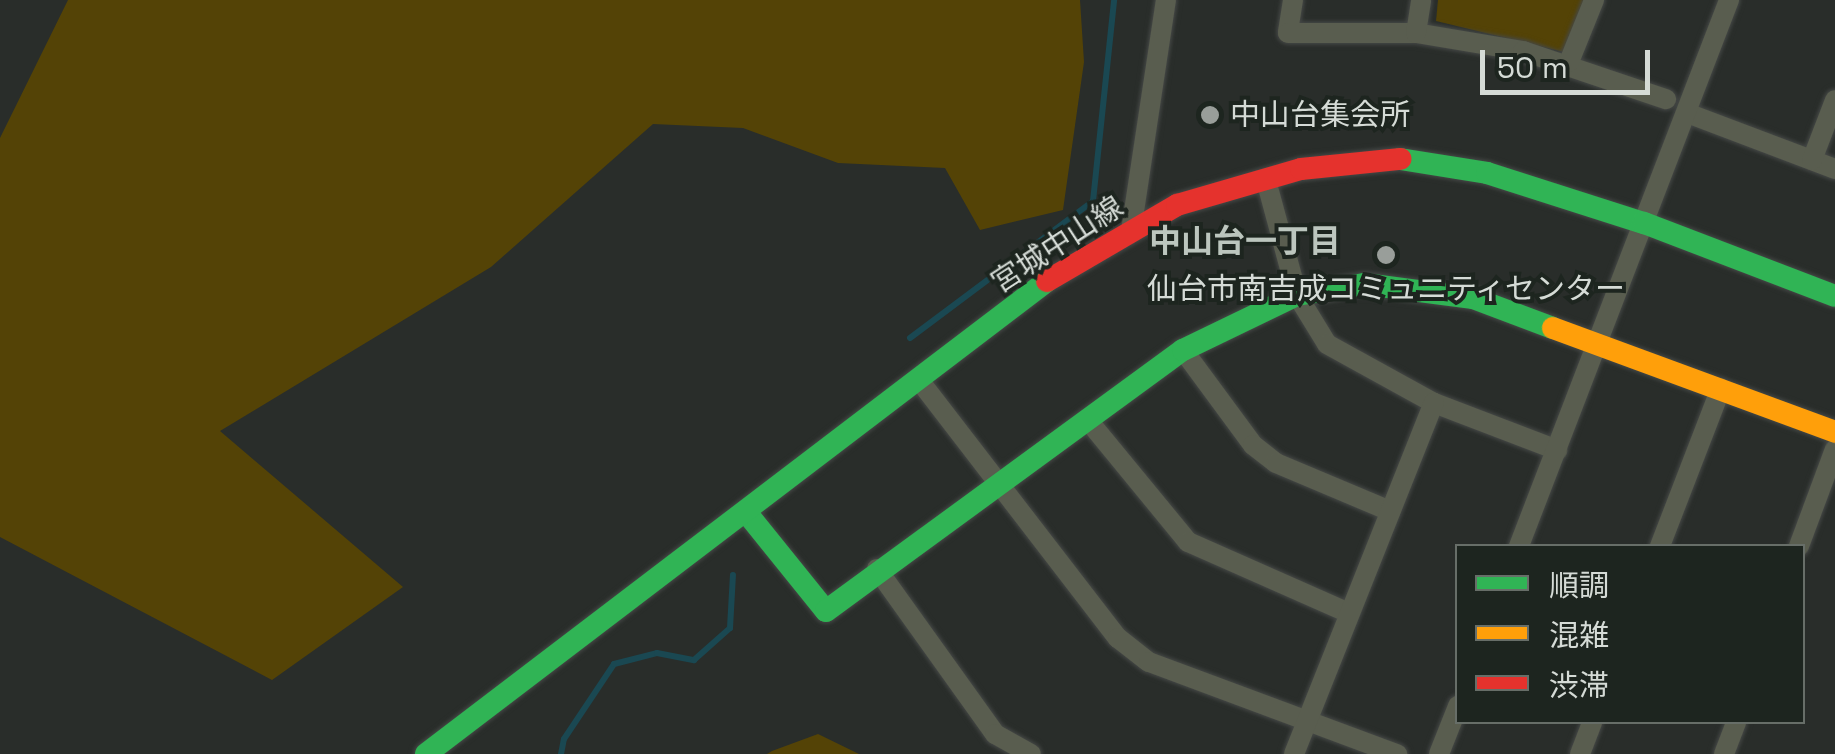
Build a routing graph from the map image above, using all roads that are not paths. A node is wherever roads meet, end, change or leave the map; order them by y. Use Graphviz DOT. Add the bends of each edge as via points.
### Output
graph roads {
  1 [pos="1166,0"];
  2 [pos="1294,0"];
  3 [pos="1421,0"];
  4 [pos="1594,0"];
  5 [pos="1729,0"];
  6 [pos="1416,33"];
  7 [pos="1569,62"];
  8 [pos="1666,99"];
  9 [pos="1835,100"];
  10 [pos="1686,113"];
  11 [pos="1812,160"];
  12 [pos="1835,169"];
  13 [pos="1266,180"];
  14 [pos="1644,223"];
  15 [pos="1131,231"];
  16 [pos="1297,295"];
  17 [pos="1835,296"];
  18 [pos="1599,341"];
  19 [pos="1182,350"];
  20 [pos="919,380"];
  21 [pos="1721,388"];
  22 [pos="1434,403"];
  23 [pos="1087,418"];
  24 [pos="1835,432"];
  25 [pos="1835,449"];
  26 [pos="1557,450"];
  27 [pos="998,483"];
  28 [pos="746,512"];
  29 [pos="1390,512"];
  30 [pos="1520,544"];
  31 [pos="1661,544"];
  32 [pos="1801,544"];
  33 [pos="877,569"];
  34 [pos="1350,613"];
  35 [pos="1455,714"];
  36 [pos="1306,720"];
  37 [pos="1591,724"];
  38 [pos="1735,724"];
  39 [pos="426,754"];
  40 [pos="1031,754"];
  41 [pos="1294,754"];
  42 [pos="1397,754"];
  43 [pos="1439,754"];
  44 [pos="1580,754"];
  45 [pos="1724,754"];
  1 -- 15 [label="street"];
  2 -- 6 [label="street" via="1288,34"];
  3 -- 6 [label="street"];
  4 -- 7 [label="street"];
  5 -- 10 [label="street"];
  6 -- 7 [label="street"];
  7 -- 8 [label="street"];
  9 -- 11 [label="street"];
  10 -- 11 [label="street"];
  10 -- 14 [label="street"];
  11 -- 12 [label="street"];
  13 -- 14 [label="street, 宮城中山線" via="1402,159 1488,173"];
  13 -- 15 [label="street, 宮城中山線" via="1177,205"];
  13 -- 16 [label="street"];
  14 -- 17 [label="street, 宮城中山線"];
  14 -- 18 [label="street"];
  15 -- 20 [label="street, 宮城中山線" via="1058,272"];
  16 -- 18 [label="street" via="1365,284 1415,286 1474,298"];
  16 -- 19 [label="street"];
  16 -- 22 [label="street" via="1327,344"];
  18 -- 21 [label="street"];
  18 -- 26 [label="street"];
  19 -- 23 [label="street"];
  19 -- 29 [label="street" via="1253,445 1276,463"];
  20 -- 27 [label="street"];
  20 -- 28 [label="street, 宮城中山線"];
  21 -- 24 [label="street"];
  21 -- 31 [label="street"];
  22 -- 26 [label="street"];
  22 -- 29 [label="street"];
  23 -- 27 [label="street"];
  23 -- 34 [label="street" via="1188,542"];
  25 -- 32 [label="street"];
  26 -- 30 [label="street"];
  27 -- 33 [label="street"];
  27 -- 36 [label="street" via="1118,638 1149,662"];
  28 -- 33 [label="street" via="826,611"];
  28 -- 39 [label="street, 宮城中山線"];
  29 -- 34 [label="street"];
  33 -- 40 [label="street" via="995,734"];
  34 -- 36 [label="street"];
  35 -- 43 [label="street"];
  36 -- 41 [label="street"];
  36 -- 42 [label="street"];
  37 -- 44 [label="street"];
  38 -- 45 [label="street"];
}
